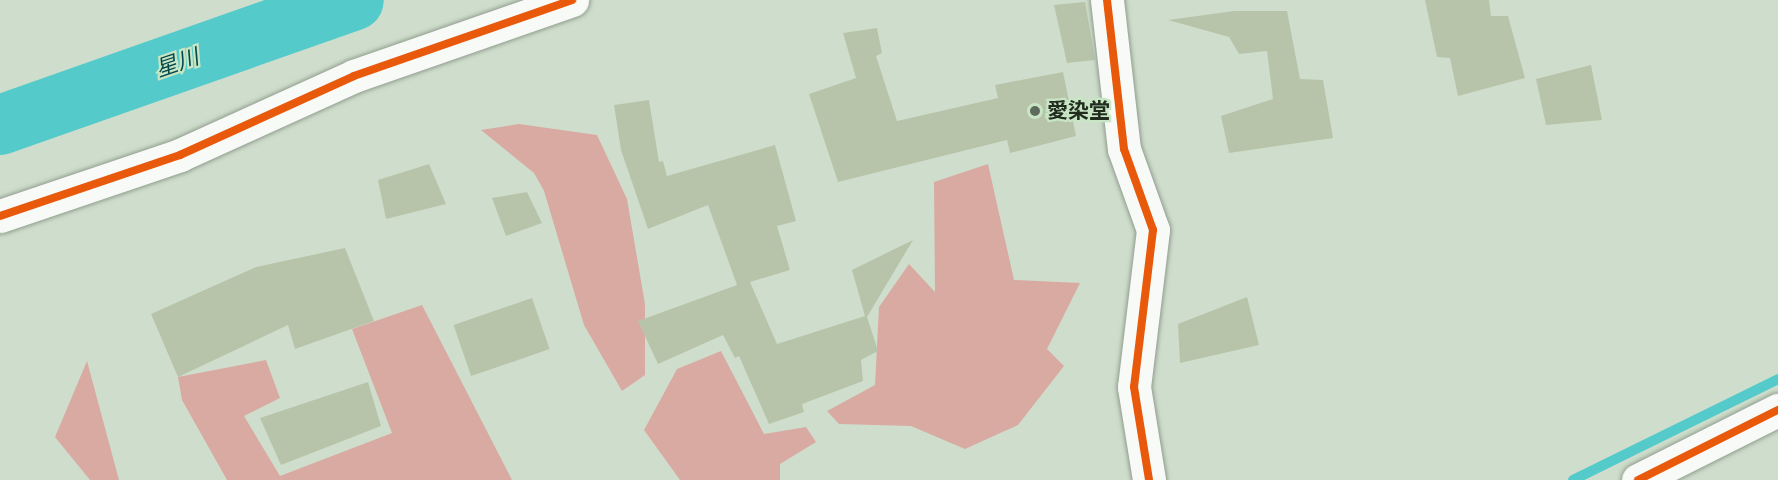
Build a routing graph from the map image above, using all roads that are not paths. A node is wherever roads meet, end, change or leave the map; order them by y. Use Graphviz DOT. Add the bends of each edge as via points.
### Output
graph roads {
  1 [pos="572,0"];
  2 [pos="1107,0"];
  3 [pos="0,216"];
  4 [pos="1778,410"];
  5 [pos="1149,480"];
  6 [pos="1638,480"];
  1 -- 3 [label="street" via="354,76 180,155"];
  2 -- 5 [label="street" via="1124,149 1153,230 1134,387"];
  4 -- 6 [label="street"];
}
